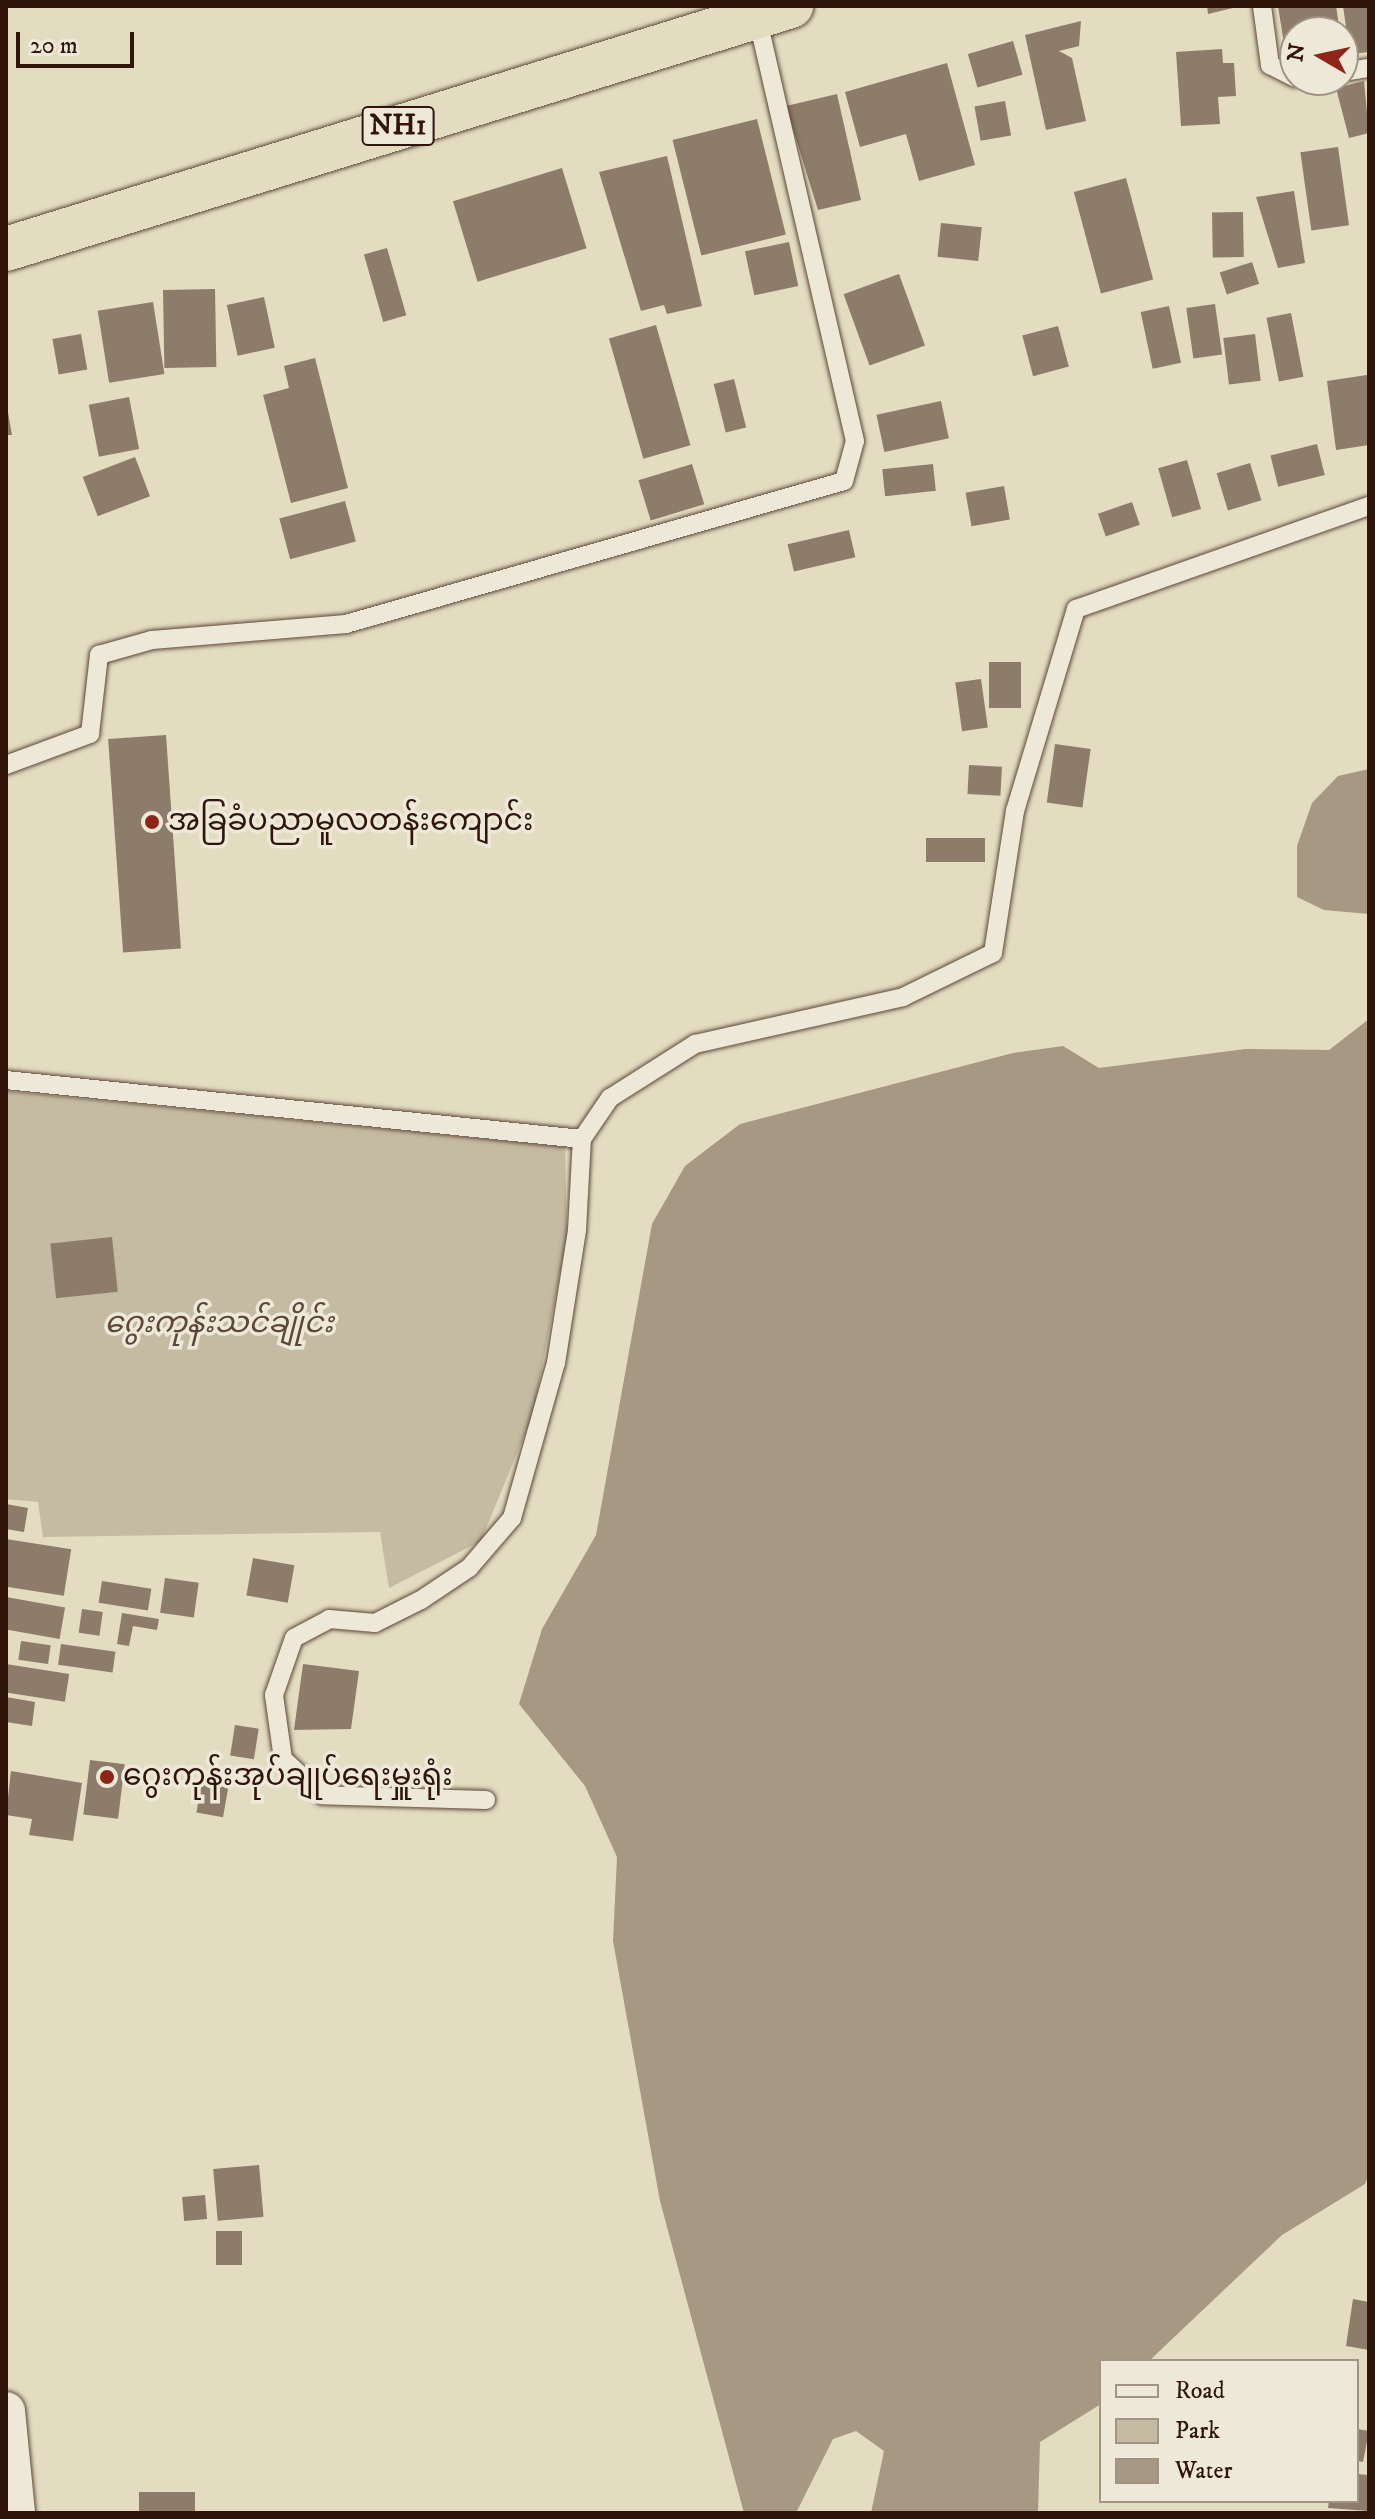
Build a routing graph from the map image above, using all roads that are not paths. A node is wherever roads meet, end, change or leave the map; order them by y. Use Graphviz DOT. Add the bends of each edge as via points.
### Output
graph roads {
  1 [pos="1262,6"];
  2 [pos="774,11"];
  3 [pos="1279,70"];
  4 [pos="6,249"];
  5 [pos="1369,506"];
  6 [pos="6,765"];
  7 [pos="6,1080"];
  8 [pos="582,1139"];
  9 [pos="486,1800"];
  10 [pos="6,2411"];
  11 [pos="16,2513"];
  1 -- 3 [label="lane" via="1270,65"];
  2 -- 4 [label="highway, NH1"];
  2 -- 6 [label="lane" via="855,441 844,481 346,624 152,640 99,655 90,734"];
  5 -- 8 [label="lane" via="1076,609 1015,811 993,953 903,997 695,1044 610,1098"];
  7 -- 8 [label="lane"];
  8 -- 9 [label="lane" via="577,1230 556,1363 512,1518 469,1568 421,1600 375,1623 329,1619 294,1638 274,1695 283,1759 322,1795"];
  10 -- 11 [label="street"];
}
